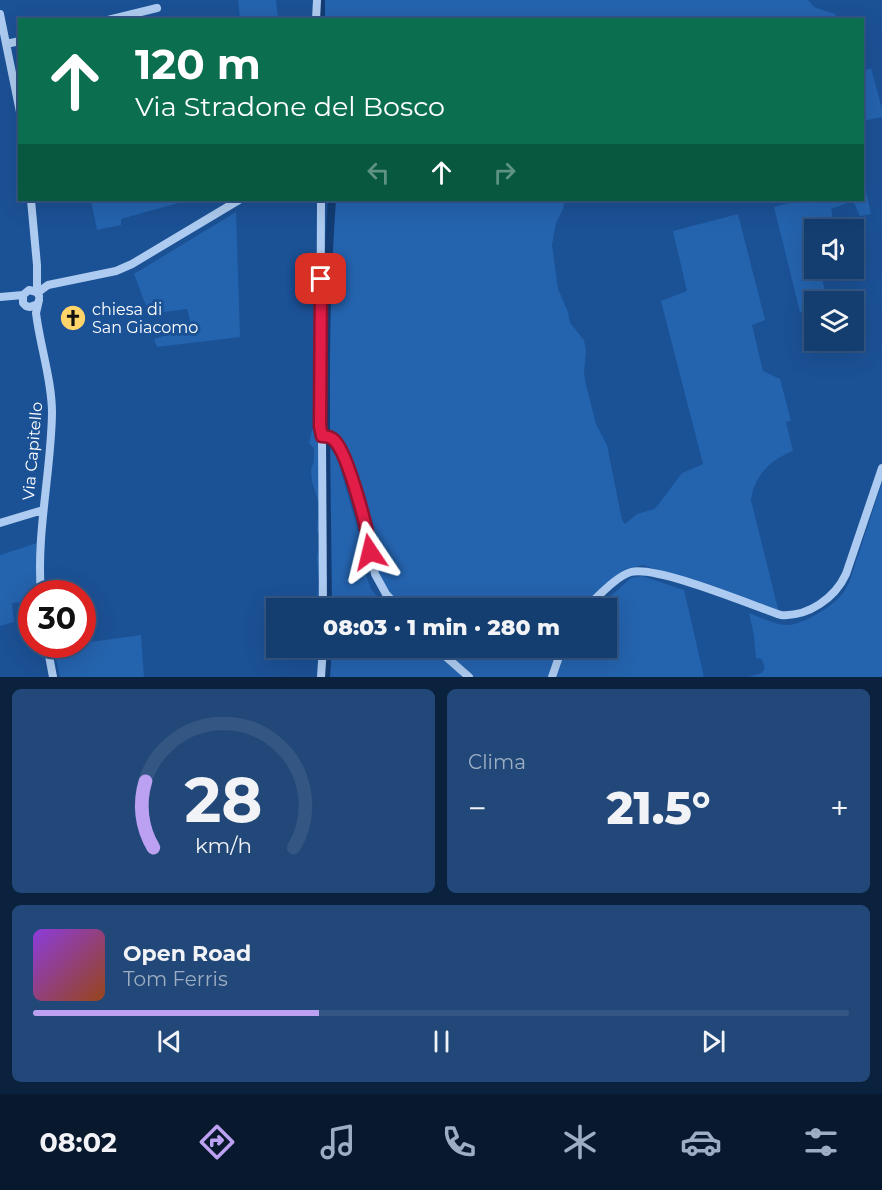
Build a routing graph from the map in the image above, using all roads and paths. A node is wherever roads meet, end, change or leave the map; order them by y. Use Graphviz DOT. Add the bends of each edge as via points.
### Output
graph roads {
  1 [pos="316,0"];
  2 [pos="157,8"];
  3 [pos="0,14"];
  4 [pos="116,18"];
  5 [pos="316,18"];
  6 [pos="18,41"];
  7 [pos="6,44"];
  8 [pos="18,102"];
  9 [pos="31,201"];
  10 [pos="238,201"];
  11 [pos="321,201"];
  12 [pos="37,282"];
  13 [pos="38,295"];
  14 [pos="0,297"];
  15 [pos="28,302"];
  16 [pos="325,436"];
  17 [pos="882,468"];
  18 [pos="43,510"];
  19 [pos="0,523"];
  20 [pos="41,580"];
  21 [pos="323,598"];
  22 [pos="390,598"];
  23 [pos="597,598"];
  24 [pos="49,658"];
  25 [pos="322,658"];
  26 [pos="448,658"];
  27 [pos="559,658"];
  28 [pos="53,677"];
  29 [pos="321,677"];
  30 [pos="470,677"];
  31 [pos="552,677"];
  1 -- 5 [label="street"];
  2 -- 4 [label="street"];
  3 -- 7 [label="street"];
  6 -- 7 [label="street"];
  7 -- 8 [label="street"];
  9 -- 12 [label="street"];
  10 -- 13 [label="street" via="132,264 48,285"];
  11 -- 16 [label="street" via="320,426"];
  12 -- 13 [label="street"];
  12 -- 15 [label="street"];
  13 -- 15 [label="street" via="38,304"];
  13 -- 15 [label="street" via="33,290"];
  14 -- 15 [label="street"];
  15 -- 18 [label="street, Via Capitello" via="52,393"];
  16 -- 21 [label="street"];
  16 -- 22 [label="street" via="335,441 344,456 367,531 375,574"];
  17 -- 23 [label="street" via="841,585 827,599 798,615 781,615 676,578 641,570 625,574"];
  18 -- 19 [label="street"];
  18 -- 20 [label="street, Via Capitello"];
  24 -- 28 [label="street"];
  25 -- 29 [label="street"];
  26 -- 30 [label="street"];
  27 -- 31 [label="street"];
}
